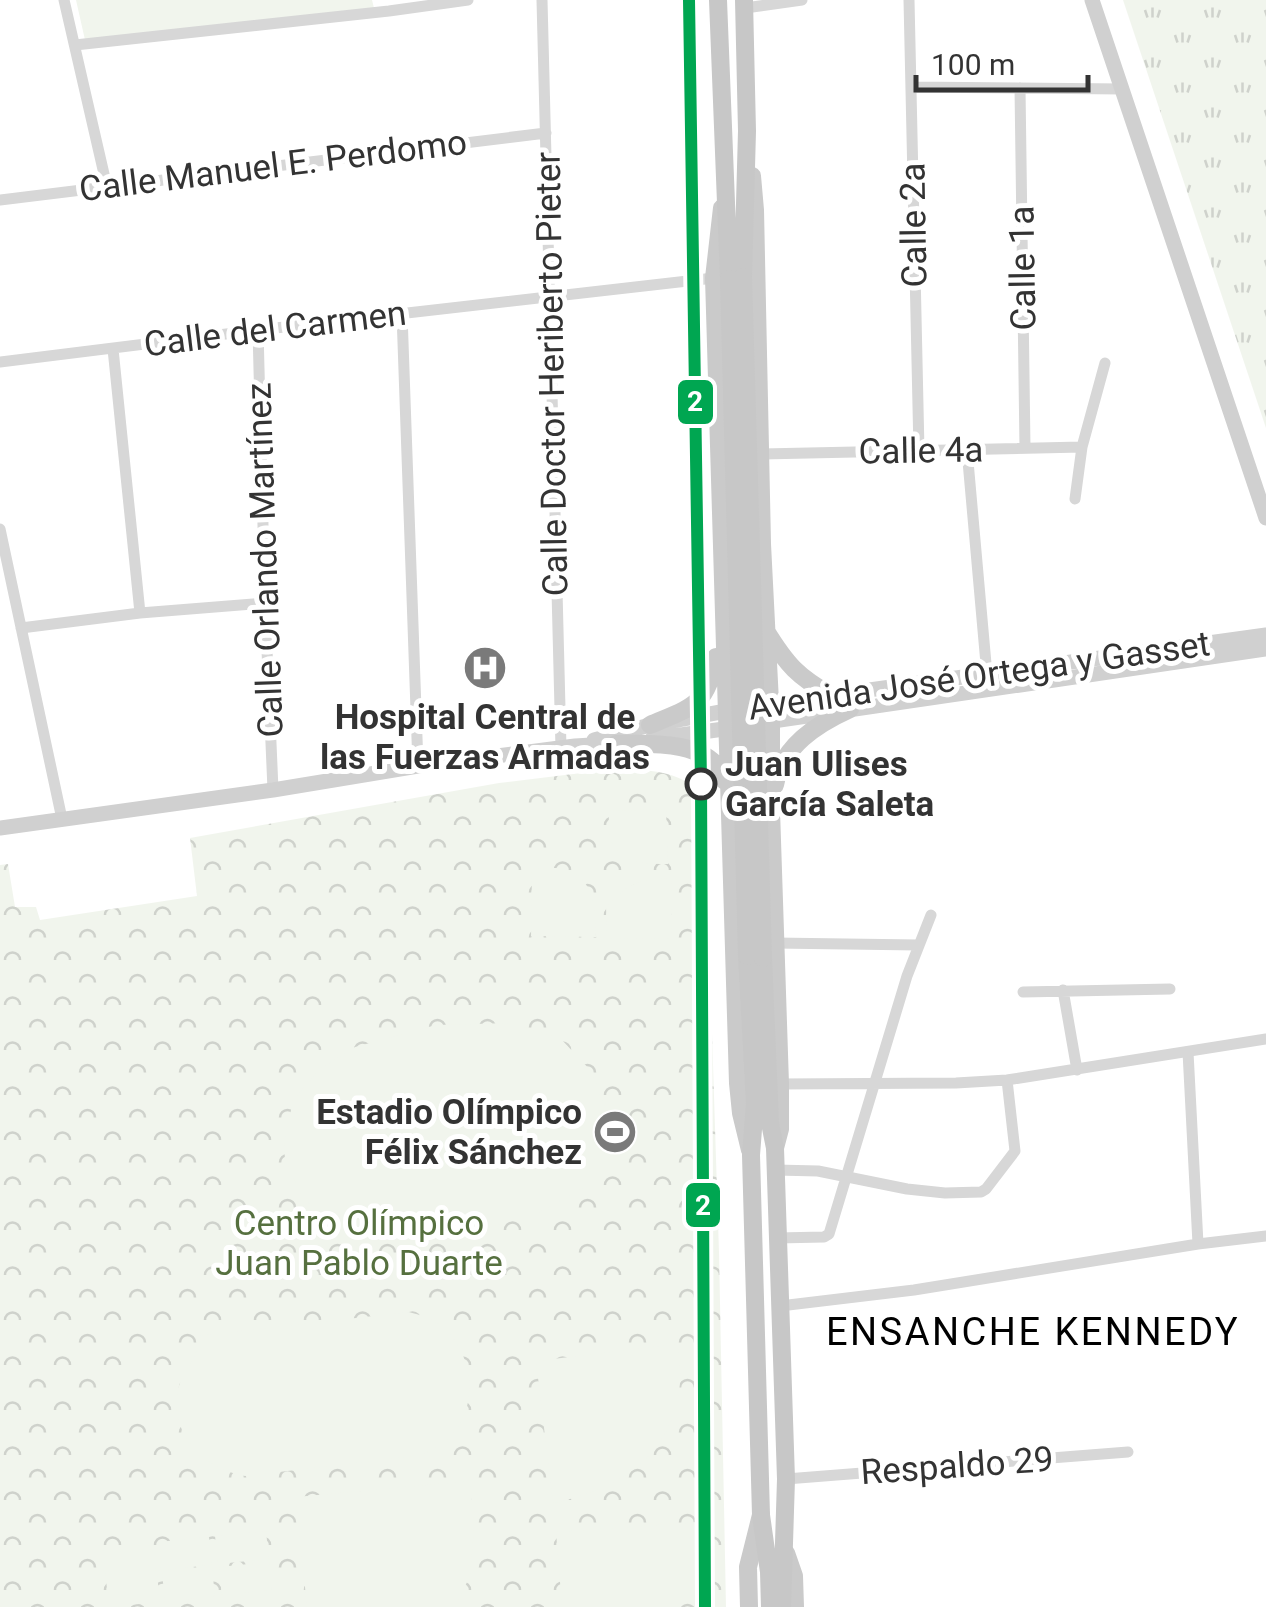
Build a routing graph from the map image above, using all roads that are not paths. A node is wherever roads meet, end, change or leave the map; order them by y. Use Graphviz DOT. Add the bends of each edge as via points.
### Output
graph roads {
  1 [pos="64,0"];
  2 [pos="468,0"];
  3 [pos="542,0"];
  4 [pos="718,0"];
  5 [pos="802,0"];
  6 [pos="909,0"];
  7 [pos="1092,0"];
  8 [pos="744,4"];
  9 [pos="388,6"];
  10 [pos="74,45"];
  11 [pos="911,87"];
  12 [pos="1020,88"];
  13 [pos="1123,89"];
  14 [pos="747,131"];
  15 [pos="546,133"];
  16 [pos="107,187"];
  17 [pos="0,200"];
  18 [pos="729,278"];
  19 [pos="550,297"];
  20 [pos="402,314"];
  21 [pos="258,330"];
  22 [pos="112,349"];
  23 [pos="0,362"];
  24 [pos="1105,364"];
  25 [pos="1082,447"];
  26 [pos="1025,448"];
  27 [pos="967,450"];
  28 [pos="919,451"];
  29 [pos="760,454"];
  30 [pos="1075,499"];
  31 [pos="1266,518"];
  32 [pos="0,530"];
  33 [pos="763,580"];
  34 [pos="722,583"];
  35 [pos="265,604"];
  36 [pos="722,607"];
  37 [pos="140,614"];
  38 [pos="21,628"];
  39 [pos="765,629"];
  40 [pos="1266,635"];
  41 [pos="1266,649"];
  42 [pos="987,675"];
  43 [pos="832,696"];
  44 [pos="850,709"];
  45 [pos="770,712"];
  46 [pos="726,721"];
  47 [pos="650,725"];
  48 [pos="616,744"];
  49 [pos="568,747"];
  50 [pos="418,766"];
  51 [pos="273,790"];
  52 [pos="729,794"];
  53 [pos="771,810"];
  54 [pos="62,819"];
  55 [pos="0,828"];
  56 [pos="772,849"];
  57 [pos="730,853"];
  58 [pos="931,916"];
  59 [pos="775,943"];
  60 [pos="918,945"];
  61 [pos="755,957"];
  62 [pos="1170,989"];
  63 [pos="1063,990"];
  64 [pos="1023,992"];
  65 [pos="1266,1040"];
  66 [pos="1188,1052"];
  67 [pos="1076,1070"];
  68 [pos="1008,1080"];
  69 [pos="780,1084"];
  70 [pos="874,1084"];
  71 [pos="775,1148"];
  72 [pos="751,1156"];
  73 [pos="776,1170"];
  74 [pos="846,1176"];
  75 [pos="1266,1236"];
  76 [pos="777,1238"];
  77 [pos="1198,1244"];
  78 [pos="780,1306"];
  79 [pos="1128,1452"];
  80 [pos="786,1479"];
  81 [pos="761,1515"];
  82 [pos="786,1553"];
  83 [pos="749,1607"];
  84 [pos="770,1607"];
  85 [pos="782,1607"];
  86 [pos="795,1607"];
  1 -- 10 [label="street"];
  2 -- 9 [label="street"];
  3 -- 15 [label="street, Calle Doctor Heriberto Pieter"];
  4 -- 18 [label="highway"];
  5 -- 8 [label="street"];
  6 -- 11 [label="street, Calle 2a"];
  7 -- 13 [label="main road"];
  8 -- 14 [label="highway"];
  9 -- 10 [label="street"];
  10 -- 16 [label="street"];
  11 -- 12 [label="street"];
  11 -- 28 [label="street, Calle 2a"];
  12 -- 13 [label="street"];
  12 -- 26 [label="street, Calle 1a"];
  13 -- 31 [label="main road"];
  14 -- 18 [label="highway"];
  14 -- 29 [label="main road"];
  15 -- 16 [label="street, Calle Manuel E. Perdomo"];
  15 -- 19 [label="street, Calle Doctor Heriberto Pieter"];
  16 -- 17 [label="street, Calle Manuel E. Perdomo"];
  18 -- 19 [label="street"];
  18 -- 34 [label="main road"];
  18 -- 61 [label="highway, bridge"];
  19 -- 20 [label="street, Calle del Carmen"];
  19 -- 49 [label="street, Calle Doctor Heriberto Pieter"];
  20 -- 21 [label="street, Calle del Carmen"];
  20 -- 50 [label="street"];
  21 -- 22 [label="street, Calle del Carmen"];
  21 -- 35 [label="street, Calle Orlando Martínez"];
  22 -- 23 [label="street, Calle del Carmen"];
  22 -- 37 [label="street"];
  24 -- 25 [label="street"];
  25 -- 26 [label="street, Calle 4a"];
  25 -- 30 [label="street"];
  26 -- 27 [label="street, Calle 4a"];
  27 -- 28 [label="street, Calle 4a"];
  27 -- 42 [label="street"];
  28 -- 29 [label="street, Calle 4a"];
  29 -- 33 [label="main road"];
  32 -- 38 [label="street"];
  33 -- 34 [label="main road" via="757,594 758,667 746,675 732,665 730,597"];
  33 -- 39 [label="main road"];
  34 -- 36 [label="main road"];
  35 -- 37 [label="street"];
  35 -- 51 [label="street, Calle Orlando Martínez"];
  36 -- 46 [label="main road"];
  36 -- 47 [label="main road" via="705,692 684,712"];
  37 -- 38 [label="street"];
  38 -- 54 [label="street"];
  39 -- 43 [label="main road" via="795,672"];
  39 -- 45 [label="main road"];
  40 -- 42 [label="main road, Avenida José Ortega y Gasset"];
  41 -- 44 [label="main road, Avenida José Ortega y Gasset"];
  42 -- 43 [label="main road, Avenida José Ortega y Gasset"];
  43 -- 45 [label="main road, Avenida José Ortega y Gasset"];
  44 -- 45 [label="main road, Avenida José Ortega y Gasset"];
  44 -- 53 [label="main road" via="795,745 777,775"];
  45 -- 46 [label="main road, Avenida José Ortega y Gasset"];
  45 -- 53 [label="main road"];
  46 -- 47 [label="main road, Avenida José Ortega y Gasset"];
  46 -- 48 [label="main road, Avenida José Ortega y Gasset"];
  46 -- 52 [label="main road"];
  47 -- 49 [label="main road, Avenida José Ortega y Gasset"];
  48 -- 49 [label="main road, Avenida José Ortega y Gasset"];
  48 -- 52 [label="main road" via="702,753 723,773"];
  49 -- 50 [label="main road, Avenida José Ortega y Gasset"];
  50 -- 51 [label="main road, Avenida José Ortega y Gasset"];
  51 -- 54 [label="main road, Avenida José Ortega y Gasset"];
  52 -- 57 [label="main road"];
  53 -- 56 [label="main road"];
  54 -- 55 [label="main road, Avenida José Ortega y Gasset"];
  56 -- 57 [label="main road" via="764,835 761,768 745,757 734,766 736,834"];
  56 -- 59 [label="main road"];
  57 -- 72 [label="main road" via="738,1083"];
  58 -- 60 [label="street"];
  59 -- 60 [label="street"];
  59 -- 69 [label="main road"];
  60 -- 70 [label="street"];
  61 -- 71 [label="highway"];
  61 -- 72 [label="highway"];
  62 -- 63 [label="street"];
  63 -- 64 [label="street"];
  63 -- 67 [label="street"];
  65 -- 66 [label="street"];
  66 -- 67 [label="street"];
  66 -- 77 [label="street"];
  67 -- 68 [label="street"];
  68 -- 70 [label="street"];
  68 -- 74 [label="street" via="1015,1151 981,1192 908,1189"];
  69 -- 70 [label="street"];
  69 -- 71 [label="main road"];
  70 -- 74 [label="street"];
  71 -- 73 [label="highway"];
  72 -- 81 [label="highway"];
  73 -- 74 [label="street"];
  73 -- 76 [label="highway"];
  74 -- 76 [label="street" via="829,1234"];
  75 -- 77 [label="street"];
  76 -- 78 [label="highway"];
  77 -- 78 [label="street"];
  78 -- 80 [label="highway"];
  79 -- 80 [label="street, Respaldo 29"];
  80 -- 82 [label="highway"];
  81 -- 83 [label="main road" via="748,1567"];
  81 -- 84 [label="highway"];
  82 -- 85 [label="highway"];
  82 -- 86 [label="main road"];
}
